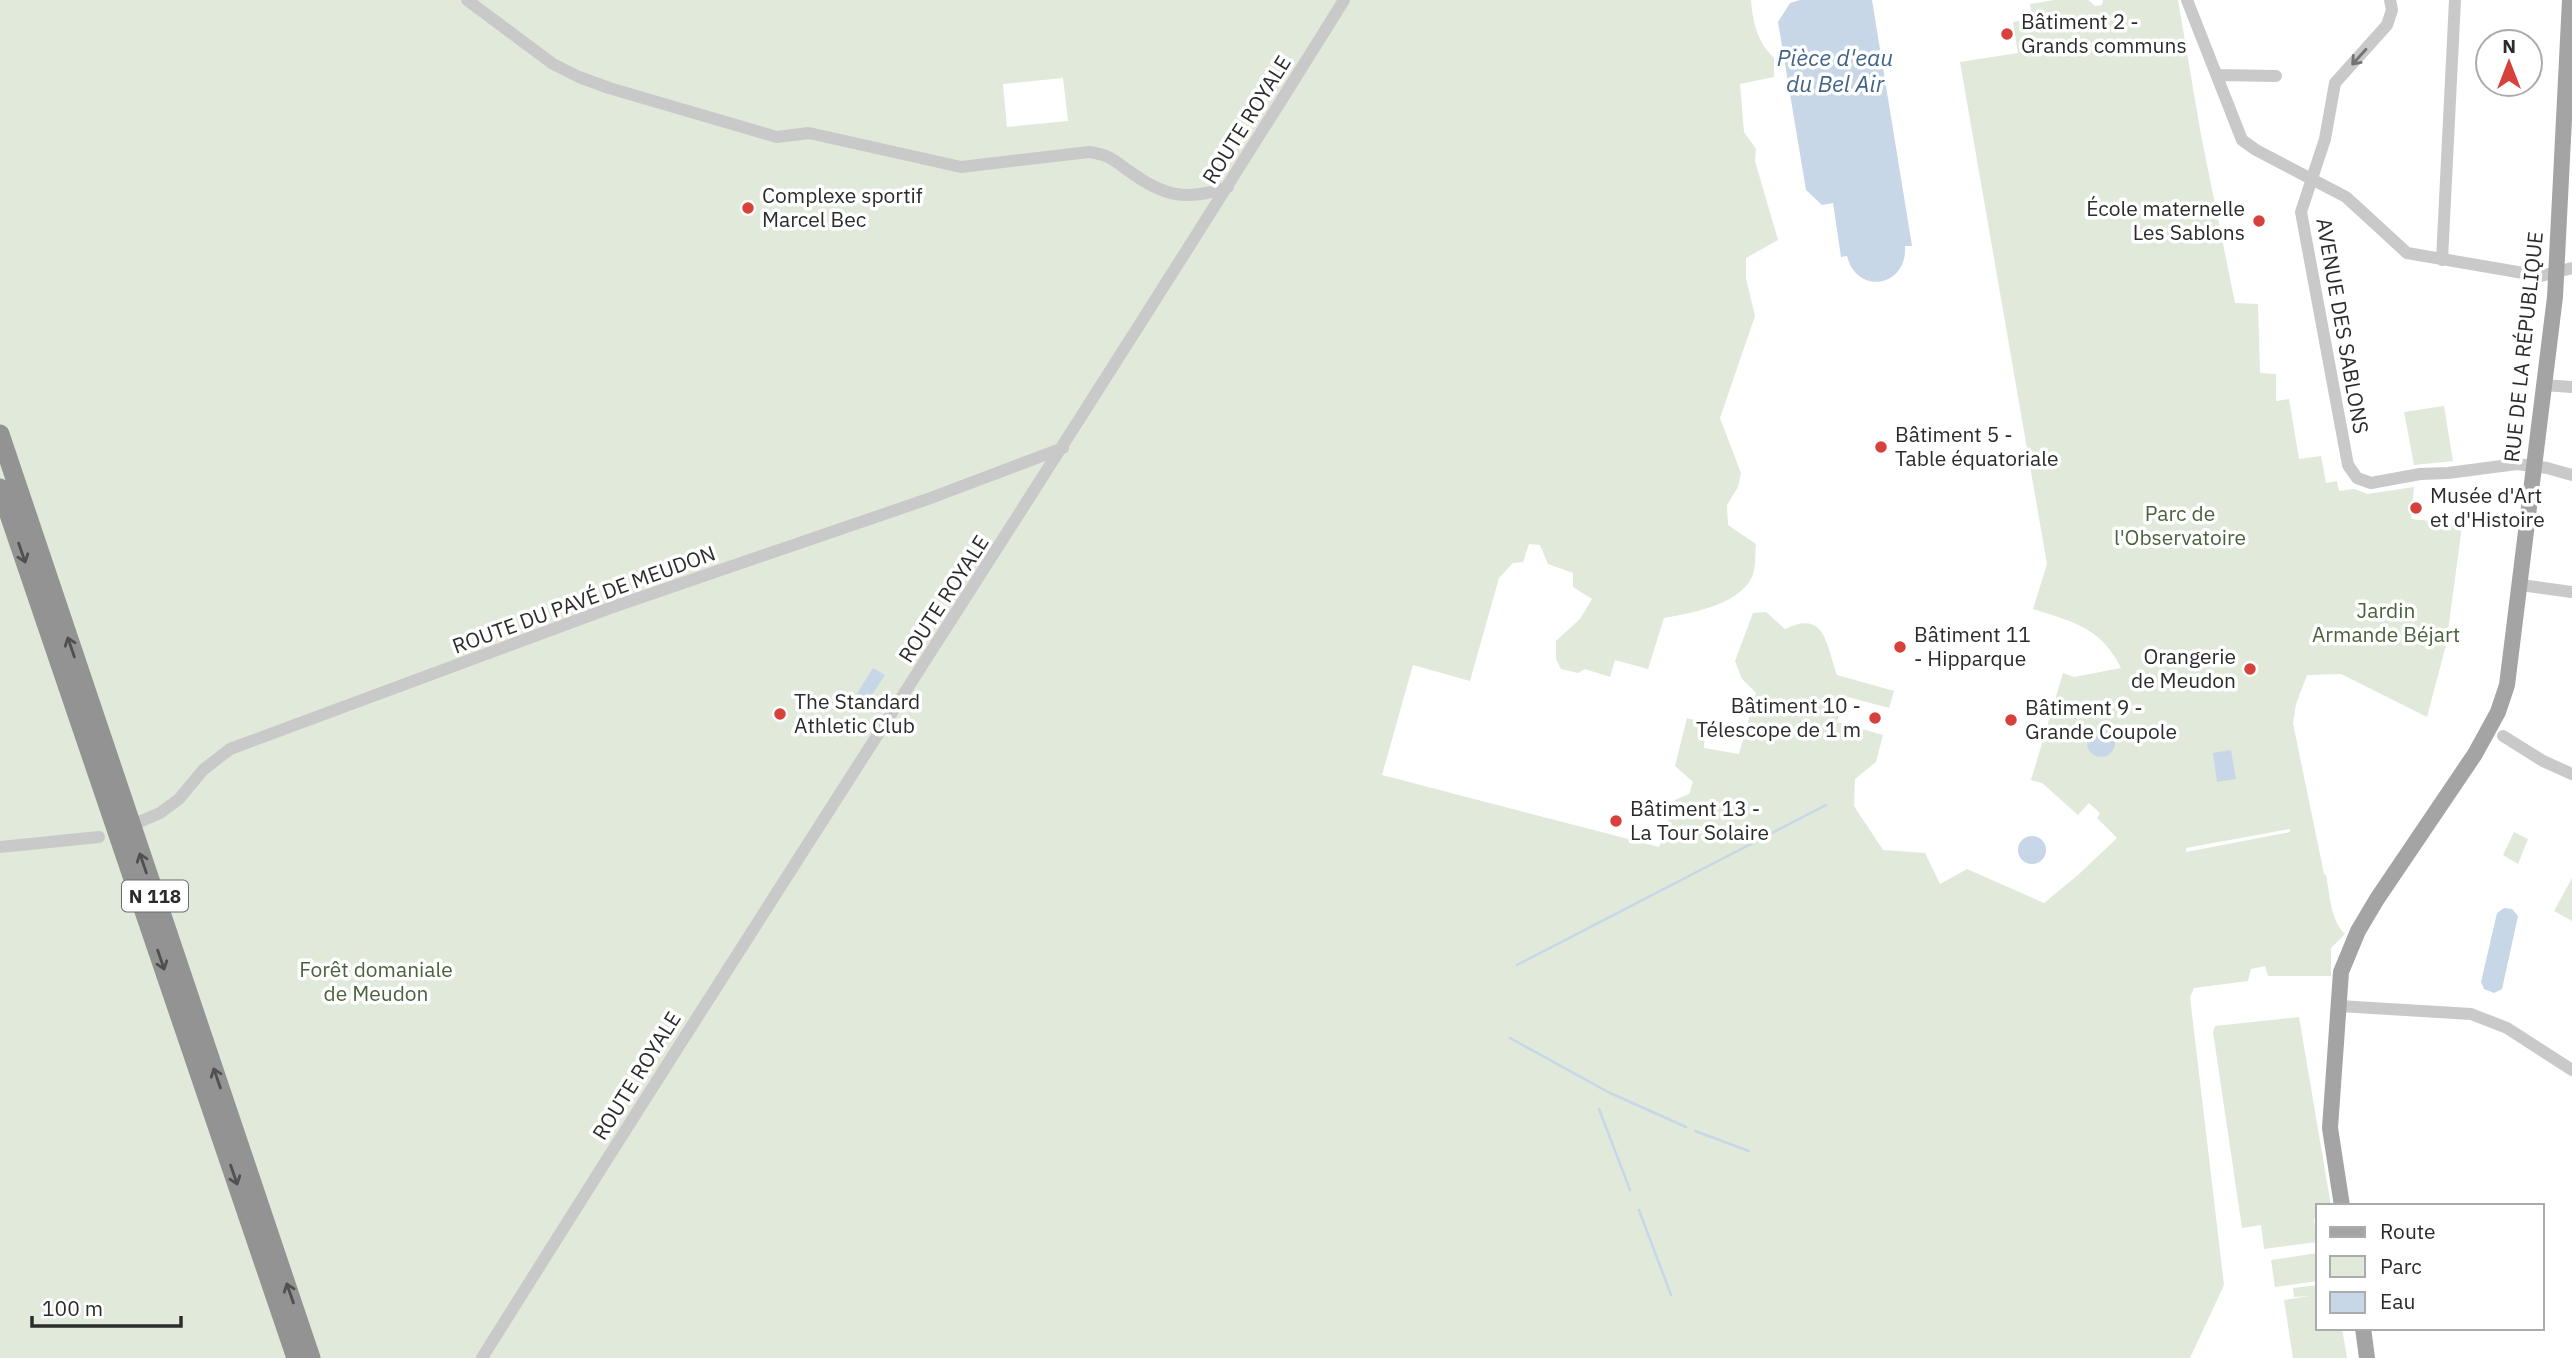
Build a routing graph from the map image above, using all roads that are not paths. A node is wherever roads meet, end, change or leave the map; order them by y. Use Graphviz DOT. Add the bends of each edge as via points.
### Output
graph roads {
  1 [pos="467,0"];
  2 [pos="1344,0"];
  3 [pos="2187,0"];
  4 [pos="2390,0"];
  5 [pos="2455,0"];
  6 [pos="2570,0"];
  7 [pos="2571,22"];
  8 [pos="2217,75"];
  9 [pos="2276,76"];
  10 [pos="2313,180"];
  11 [pos="1228,187"];
  12 [pos="2442,260"];
  13 [pos="2564,271"];
  14 [pos="2543,385"];
  15 [pos="2572,387"];
  16 [pos="0,434"];
  17 [pos="1063,448"];
  18 [pos="2533,465"];
  19 [pos="2572,475"];
  20 [pos="0,488"];
  21 [pos="2521,585"];
  22 [pos="2572,592"];
  23 [pos="2503,736"];
  24 [pos="2572,774"];
  25 [pos="139,822"];
  26 [pos="99,837"];
  27 [pos="0,847"];
  28 [pos="2339,1006"];
  29 [pos="2572,1070"];
  30 [pos="2342,1204"];
  31 [pos="2363,1330"];
  32 [pos="296,1358"];
  33 [pos="311,1358"];
  34 [pos="482,1358"];
  35 [pos="2367,1358"];
  1 -- 11 [label="street" via="553,64 579,77 777,137 809,133 961,167 1089,152 1107,154 1156,189 1171,194"];
  2 -- 11 [label="street, ROUTE ROYALE"];
  3 -- 8 [label="street"];
  4 -- 10 [label="street, AVENUE DES SABLONS, one-way" via="2387,25 2335,83"];
  5 -- 12 [label="street"];
  6 -- 7 [label="main road, RUE DE LA RÉPUBLIQUE"];
  7 -- 13 [label="main road, RUE DE LA RÉPUBLIQUE"];
  8 -- 9 [label="street"];
  8 -- 10 [label="street" via="2242,140"];
  10 -- 12 [label="street" via="2346,197 2407,253"];
  10 -- 18 [label="street, AVENUE DES SABLONS" via="2301,218 2348,465 2357,478 2371,483 2420,474"];
  11 -- 17 [label="street, ROUTE ROYALE"];
  12 -- 13 [label="street" via="2537,276"];
  13 -- 14 [label="main road, RUE DE LA RÉPUBLIQUE"];
  14 -- 15 [label="street"];
  14 -- 18 [label="main road, RUE DE LA RÉPUBLIQUE"];
  33 -- 16 [label="highway, N 118, one-way"];
  17 -- 25 [label="street, ROUTE DU PAVÉ DE MEUDON" via="230,749 203,770 179,799"];
  17 -- 34 [label="street, ROUTE ROYALE"];
  18 -- 19 [label="street"];
  18 -- 21 [label="main road, RUE DE LA RÉPUBLIQUE"];
  20 -- 32 [label="highway, N 118, one-way"];
  21 -- 22 [label="street"];
  21 -- 28 [label="main road, RUE DE LA RÉPUBLIQUE" via="2502,701 2475,754 2358,931 2341,972"];
  23 -- 24 [label="street"];
  26 -- 27 [label="street"];
  28 -- 29 [label="street" via="2471,1014 2507,1028"];
  28 -- 30 [label="main road, RUE DE LA RÉPUBLIQUE" via="2330,1128"];
  31 -- 35 [label="main road"];
}
